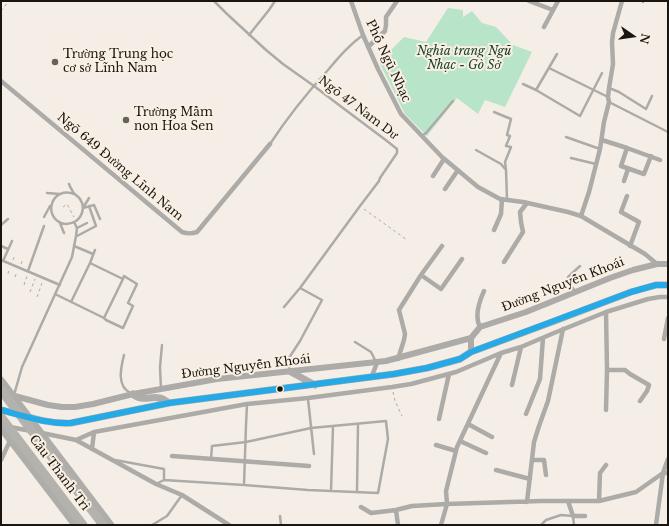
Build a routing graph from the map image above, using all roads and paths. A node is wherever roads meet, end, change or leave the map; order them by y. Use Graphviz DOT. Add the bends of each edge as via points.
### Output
graph roads {
  1 [pos="9,1"];
  2 [pos="214,1"];
  3 [pos="275,1"];
  4 [pos="351,1"];
  5 [pos="397,1"];
  6 [pos="529,1"];
  7 [pos="558,1"];
  8 [pos="622,1"];
  9 [pos="553,10"];
  10 [pos="1,12"];
  11 [pos="544,28"];
  12 [pos="248,35"];
  13 [pos="363,35"];
  14 [pos="368,47"];
  15 [pos="557,54"];
  16 [pos="549,68"];
  17 [pos="602,73"];
  18 [pos="1,81"];
  19 [pos="523,84"];
  20 [pos="314,86"];
  21 [pos="609,88"];
  22 [pos="536,90"];
  23 [pos="594,90"];
  24 [pos="25,94"];
  25 [pos="652,96"];
  26 [pos="21,98"];
  27 [pos="609,100"];
  28 [pos="453,101"];
  29 [pos="494,112"];
  30 [pos="668,132"];
  31 [pos="422,136"];
  32 [pos="566,137"];
  33 [pos="602,140"];
  34 [pos="270,144"];
  35 [pos="627,148"];
  36 [pos="600,149"];
  37 [pos="476,150"];
  38 [pos="650,156"];
  39 [pos="571,158"];
  40 [pos="444,159"];
  41 [pos="660,160"];
  42 [pos="596,164"];
  43 [pos="628,169"];
  44 [pos="458,170"];
  45 [pos="506,170"];
  46 [pos="433,176"];
  47 [pos="624,181"];
  48 [pos="69,184"];
  49 [pos="445,189"];
  50 [pos="47,193"];
  51 [pos="61,194"];
  52 [pos="74,194"];
  53 [pos="627,196"];
  54 [pos="89,198"];
  55 [pos="505,200"];
  56 [pos="527,203"];
  57 [pos="52,204"];
  58 [pos="89,206"];
  59 [pos="360,206"];
  60 [pos="63,207"];
  61 [pos="83,208"];
  62 [pos="581,216"];
  63 [pos="44,217"];
  64 [pos="8,219"];
  65 [pos="100,219"];
  66 [pos="60,222"];
  67 [pos="75,222"];
  68 [pos="87,222"];
  69 [pos="1,225"];
  70 [pos="44,226"];
  71 [pos="77,228"];
  72 [pos="494,230"];
  73 [pos="64,233"];
  74 [pos="76,236"];
  75 [pos="407,240"];
  76 [pos="12,241"];
  77 [pos="1,246"];
  78 [pos="74,246"];
  79 [pos="442,246"];
  80 [pos="630,246"];
  81 [pos="8,249"];
  82 [pos="95,250"];
  83 [pos="93,254"];
  84 [pos="15,255"];
  85 [pos="23,258"];
  86 [pos="462,259"];
  87 [pos="2,261"];
  88 [pos="504,262"];
  89 [pos="90,263"];
  90 [pos="11,264"];
  91 [pos="657,264"];
  92 [pos="668,264"];
  93 [pos="580,266"];
  94 [pos="19,268"];
  95 [pos="28,272"];
  96 [pos="8,274"];
  97 [pos="36,275"];
  98 [pos="421,275"];
  99 [pos="15,278"];
  100 [pos="44,278"];
  101 [pos="123,279"];
  102 [pos="666,283"];
  103 [pos="24,285"];
  104 [pos="60,285"];
  105 [pos="300,288"];
  106 [pos="484,291"];
  107 [pos="575,291"];
  108 [pos="30,292"];
  109 [pos="55,294"];
  110 [pos="37,297"];
  111 [pos="668,297"];
  112 [pos="71,302"];
  113 [pos="284,307"];
  114 [pos="606,312"];
  115 [pos="104,318"];
  116 [pos="668,318"];
  117 [pos="480,327"];
  118 [pos="563,329"];
  119 [pos="471,338"];
  120 [pos="542,338"];
  121 [pos="664,339"];
  122 [pos="355,342"];
  123 [pos="162,345"];
  124 [pos="522,347"];
  125 [pos="471,352"];
  126 [pos="501,353"];
  127 [pos="124,355"];
  128 [pos="398,359"];
  129 [pos="377,363"];
  130 [pos="607,370"];
  131 [pos="291,372"];
  132 [pos="449,374"];
  133 [pos="371,378"];
  134 [pos="1,380"];
  135 [pos="315,385"];
  136 [pos="512,385"];
  137 [pos="392,387"];
  138 [pos="161,389"];
  139 [pos="1,391"];
  140 [pos="133,394"];
  141 [pos="14,395"];
  142 [pos="308,398"];
  143 [pos="640,401"];
  144 [pos="169,403"];
  145 [pos="248,404"];
  146 [pos="1,410"];
  147 [pos="606,410"];
  148 [pos="526,414"];
  149 [pos="402,416"];
  150 [pos="1,417"];
  151 [pos="439,419"];
  152 [pos="358,424"];
  153 [pos="468,424"];
  154 [pos="1,426"];
  155 [pos="333,426"];
  156 [pos="311,428"];
  157 [pos="94,432"];
  158 [pos="1,433"];
  159 [pos="492,437"];
  160 [pos="76,440"];
  161 [pos="460,441"];
  162 [pos="246,442"];
  163 [pos="9,443"];
  164 [pos="436,445"];
  165 [pos="92,449"];
  166 [pos="456,451"];
  167 [pos="486,453"];
  168 [pos="314,454"];
  169 [pos="172,456"];
  170 [pos="211,459"];
  171 [pos="668,459"];
  172 [pos="1,460"];
  173 [pos="114,460"];
  174 [pos="532,460"];
  175 [pos="245,462"];
  176 [pos="606,464"];
  177 [pos="309,466"];
  178 [pos="496,470"];
  179 [pos="666,473"];
  180 [pos="546,475"];
  181 [pos="164,480"];
  182 [pos="530,480"];
  183 [pos="156,484"];
  184 [pos="244,485"];
  185 [pos="331,491"];
  186 [pos="357,492"];
  187 [pos="182,495"];
  188 [pos="568,501"];
  189 [pos="599,501"];
  190 [pos="527,502"];
  191 [pos="447,504"];
  192 [pos="361,507"];
  193 [pos="396,510"];
  194 [pos="280,516"];
  195 [pos="573,516"];
  196 [pos="585,516"];
  197 [pos="74,525"];
  198 [pos="83,525"];
  199 [pos="103,525"];
  200 [pos="111,525"];
  201 [pos="152,525"];
  202 [pos="229,525"];
  203 [pos="281,525"];
  204 [pos="398,525"];
  205 [pos="441,525"];
  206 [pos="540,525"];
  207 [pos="574,525"];
  208 [pos="656,525"];
  1 -- 10 [label="path"];
  2 -- 12 [label="lane, Ngõ 47 Nam Dư"];
  3 -- 12 [label="lane"];
  4 -- 13 [label="street, Phố Ngũ Nhạc"];
  5 -- 14 [label="street" via="386,17 385,32"];
  6 -- 9 [label="street"];
  7 -- 9 [label="street"];
  8 -- 21 [label="street" via="613,33 613,64"];
  9 -- 11 [label="street"];
  12 -- 20 [label="lane, Ngõ 47 Nam Dư"];
  13 -- 14 [label="street, Phố Ngũ Nhạc"];
  13 -- 20 [label="lane"];
  14 -- 31 [label="street, Phố Ngũ Nhạc" via="401,114"];
  15 -- 16 [label="lane"];
  16 -- 22 [label="lane"];
  16 -- 23 [label="lane"];
  17 -- 23 [label="lane"];
  18 -- 26 [label="street, Ngõ 649 Đường Lĩnh Nam"];
  19 -- 22 [label="lane"];
  20 -- 34 [label="lane"];
  20 -- 59 [label="lane, Ngõ 47 Nam Dư" via="397,148 398,153"];
  21 -- 25 [label="lane" via="646,109"];
  21 -- 27 [label="street"];
  22 -- 23 [label="lane" via="580,116"];
  23 -- 27 [label="lane"];
  24 -- 26 [label="lane"];
  26 -- 34 [label="street, Ngõ 649 Đường Lĩnh Nam" via="182,232 190,234 197,232"];
  27 -- 30 [label="lane"];
  27 -- 33 [label="street"];
  28 -- 31 [label="lane"];
  29 -- 45 [label="lane" via="512,119 507,135 510,136 506,146 511,147 505,162"];
  31 -- 40 [label="street, Phố Ngũ Nhạc"];
  32 -- 36 [label="lane"];
  33 -- 35 [label="street"];
  33 -- 36 [label="street"];
  35 -- 38 [label="street"];
  35 -- 43 [label="street" via="621,166"];
  36 -- 42 [label="street"];
  37 -- 45 [label="lane" via="501,164"];
  38 -- 41 [label="street"];
  38 -- 43 [label="street" via="644,174"];
  39 -- 42 [label="lane"];
  40 -- 44 [label="street, Phố Ngũ Nhạc"];
  40 -- 46 [label="street"];
  42 -- 62 [label="street"];
  43 -- 47 [label="street"];
  44 -- 49 [label="street"];
  44 -- 55 [label="street, Phố Ngũ Nhạc" via="478,187"];
  45 -- 55 [label="lane"];
  48 -- 52 [label="lane"];
  50 -- 51 [label="lane"];
  51 -- 52 [label="lane"];
  51 -- 57 [label="lane"];
  52 -- 61 [label="lane" via="80,198"];
  53 -- 80 [label="street" via="621,212 640,222"];
  54 -- 61 [label="lane"];
  55 -- 56 [label="street, Phố Ngũ Nhạc"];
  55 -- 72 [label="street"];
  56 -- 62 [label="street, Phố Ngũ Nhạc"];
  56 -- 88 [label="street" via="520,212 524,232"];
  57 -- 63 [label="lane"];
  57 -- 66 [label="lane" via="54,218"];
  58 -- 61 [label="lane"];
  58 -- 65 [label="lane" via="94,205"];
  58 -- 74 [label="lane" via="96,226"];
  59 -- 75 [label="path"];
  59 -- 105 [label="lane, Ngõ 47 Nam Dư"];
  60 -- 67 [label="path" via="67,204"];
  61 -- 67 [label="lane"];
  62 -- 80 [label="street, Phố Ngũ Nhạc"];
  64 -- 69 [label="lane"];
  66 -- 67 [label="lane"];
  66 -- 73 [label="lane"];
  67 -- 71 [label="lane"];
  68 -- 71 [label="lane"];
  70 -- 95 [label="lane"];
  71 -- 74 [label="lane"];
  74 -- 78 [label="lane"];
  76 -- 81 [label="lane"];
  77 -- 81 [label="lane"];
  78 -- 83 [label="lane"];
  78 -- 104 [label="lane"];
  79 -- 98 [label="street"];
  80 -- 91 [label="street, Phố Ngũ Nhạc"];
  81 -- 87 [label="lane"];
  82 -- 83 [label="lane"];
  83 -- 89 [label="lane"];
  84 -- 90 [label="path"];
  85 -- 94 [label="path"];
  86 -- 98 [label="street" via="441,289"];
  87 -- 90 [label="lane"];
  89 -- 101 [label="lane"];
  89 -- 112 [label="lane"];
  90 -- 94 [label="lane"];
  90 -- 96 [label="path"];
  91 -- 92 [label="street, Đường Nguyễn Khoái"];
  91 -- 107 [label="street, Đường Nguyễn Khoái"];
  93 -- 107 [label="lane" via="568,278"];
  94 -- 95 [label="lane"];
  94 -- 99 [label="path"];
  95 -- 97 [label="lane"];
  95 -- 103 [label="path"];
  97 -- 100 [label="lane"];
  97 -- 108 [label="path"];
  98 -- 128 [label="street" via="399,310 405,334"];
  100 -- 104 [label="lane"];
  100 -- 110 [label="path"];
  101 -- 115 [label="lane"];
  101 -- 115 [label="lane" via="124,276 137,284 128,303 133,306 123,328"];
  102 -- 125 [label="main road" via="631,292"];
  104 -- 109 [label="lane"];
  105 -- 113 [label="lane, Ngõ 47 Nam Dư"];
  105 -- 131 [label="lane" via="322,300 287,361"];
  106 -- 117 [label="street" via="478,304"];
  107 -- 117 [label="street, Đường Nguyễn Khoái" via="526,312"];
  109 -- 112 [label="lane"];
  109 -- 141 [label="lane" via="22,367"];
  111 -- 114 [label="street" via="648,299"];
  112 -- 115 [label="lane"];
  114 -- 118 [label="street"];
  114 -- 130 [label="street"];
  116 -- 121 [label="street"];
  117 -- 119 [label="street"];
  118 -- 120 [label="street"];
  118 -- 174 [label="street"];
  119 -- 125 [label="street"];
  119 -- 128 [label="street, Đường Nguyễn Khoái"];
  120 -- 124 [label="street"];
  120 -- 148 [label="street" via="540,379"];
  122 -- 129 [label="lane" via="370,352"];
  123 -- 138 [label="lane"];
  124 -- 126 [label="street"];
  124 -- 136 [label="street"];
  125 -- 133 [label="main road" via="460,359 427,368"];
  126 -- 132 [label="street"];
  126 -- 153 [label="street"];
  127 -- 140 [label="lane" via="121,382 128,392"];
  128 -- 129 [label="street, Đường Nguyễn Khoái"];
  129 -- 131 [label="street, Đường Nguyễn Khoái"];
  129 -- 133 [label="street"];
  130 -- 143 [label="street" via="625,370 649,385"];
  130 -- 147 [label="street"];
  131 -- 135 [label="main road"];
  131 -- 138 [label="street, Đường Nguyễn Khoái" via="217,379"];
  132 -- 137 [label="street"];
  132 -- 151 [label="street"];
  133 -- 135 [label="main road"];
  134 -- 200 [label="main road, bridge"];
  135 -- 144 [label="main road"];
  137 -- 142 [label="street"];
  137 -- 149 [label="path"];
  138 -- 140 [label="street, Đường Nguyễn Khoái"];
  139 -- 141 [label="street, Đường Nguyễn Khoái"];
  139 -- 199 [label="highway, Cầu Thanh Trì, bridge"];
  140 -- 141 [label="street, Đường Nguyễn Khoái" via="75,407 48,405"];
  140 -- 144 [label="main road" via="137,398 158,397"];
  142 -- 145 [label="street"];
  142 -- 156 [label="lane"];
  144 -- 146 [label="main road" via="63,424"];
  145 -- 157 [label="street"];
  145 -- 162 [label="lane"];
  150 -- 198 [label="highway, Cầu Thanh Trì, bridge"];
  152 -- 155 [label="lane"];
  152 -- 186 [label="lane"];
  152 -- 186 [label="lane" via="386,421 388,439 378,493"];
  153 -- 159 [label="street"];
  153 -- 161 [label="street"];
  154 -- 160 [label="street"];
  154 -- 197 [label="main road"];
  155 -- 156 [label="lane"];
  155 -- 185 [label="lane"];
  156 -- 162 [label="lane"];
  156 -- 168 [label="lane"];
  157 -- 160 [label="street"];
  157 -- 165 [label="street"];
  158 -- 163 [label="street"];
  160 -- 165 [label="street"];
  161 -- 166 [label="street"];
  161 -- 167 [label="street"];
  162 -- 170 [label="lane" via="212,446"];
  162 -- 175 [label="lane"];
  163 -- 172 [label="street"];
  163 -- 197 [label="street"];
  164 -- 166 [label="street"];
  165 -- 173 [label="street"];
  166 -- 191 [label="street" via="446,491"];
  169 -- 170 [label="street"];
  170 -- 175 [label="street"];
  171 -- 179 [label="street"];
  173 -- 181 [label="lane" via="164,469"];
  173 -- 183 [label="street"];
  174 -- 180 [label="street" via="544,460"];
  174 -- 182 [label="street"];
  175 -- 177 [label="street"];
  175 -- 184 [label="lane"];
  176 -- 189 [label="street" via="600,473"];
  178 -- 182 [label="street"];
  179 -- 189 [label="street" via="636,492"];
  179 -- 208 [label="street"];
  181 -- 183 [label="lane"];
  181 -- 184 [label="lane"];
  182 -- 190 [label="street"];
  183 -- 187 [label="street"];
  184 -- 185 [label="lane"];
  185 -- 186 [label="lane"];
  187 -- 201 [label="lane" via="167,516"];
  187 -- 202 [label="street"];
  188 -- 189 [label="street"];
  188 -- 190 [label="street"];
  188 -- 195 [label="street"];
  190 -- 191 [label="street"];
  191 -- 193 [label="street" via="412,506"];
  191 -- 205 [label="street"];
  192 -- 193 [label="street" via="371,513"];
  193 -- 204 [label="street"];
  194 -- 203 [label="lane"];
  195 -- 196 [label="street"];
  195 -- 206 [label="lane" via="561,514"];
  195 -- 207 [label="lane"];
}
